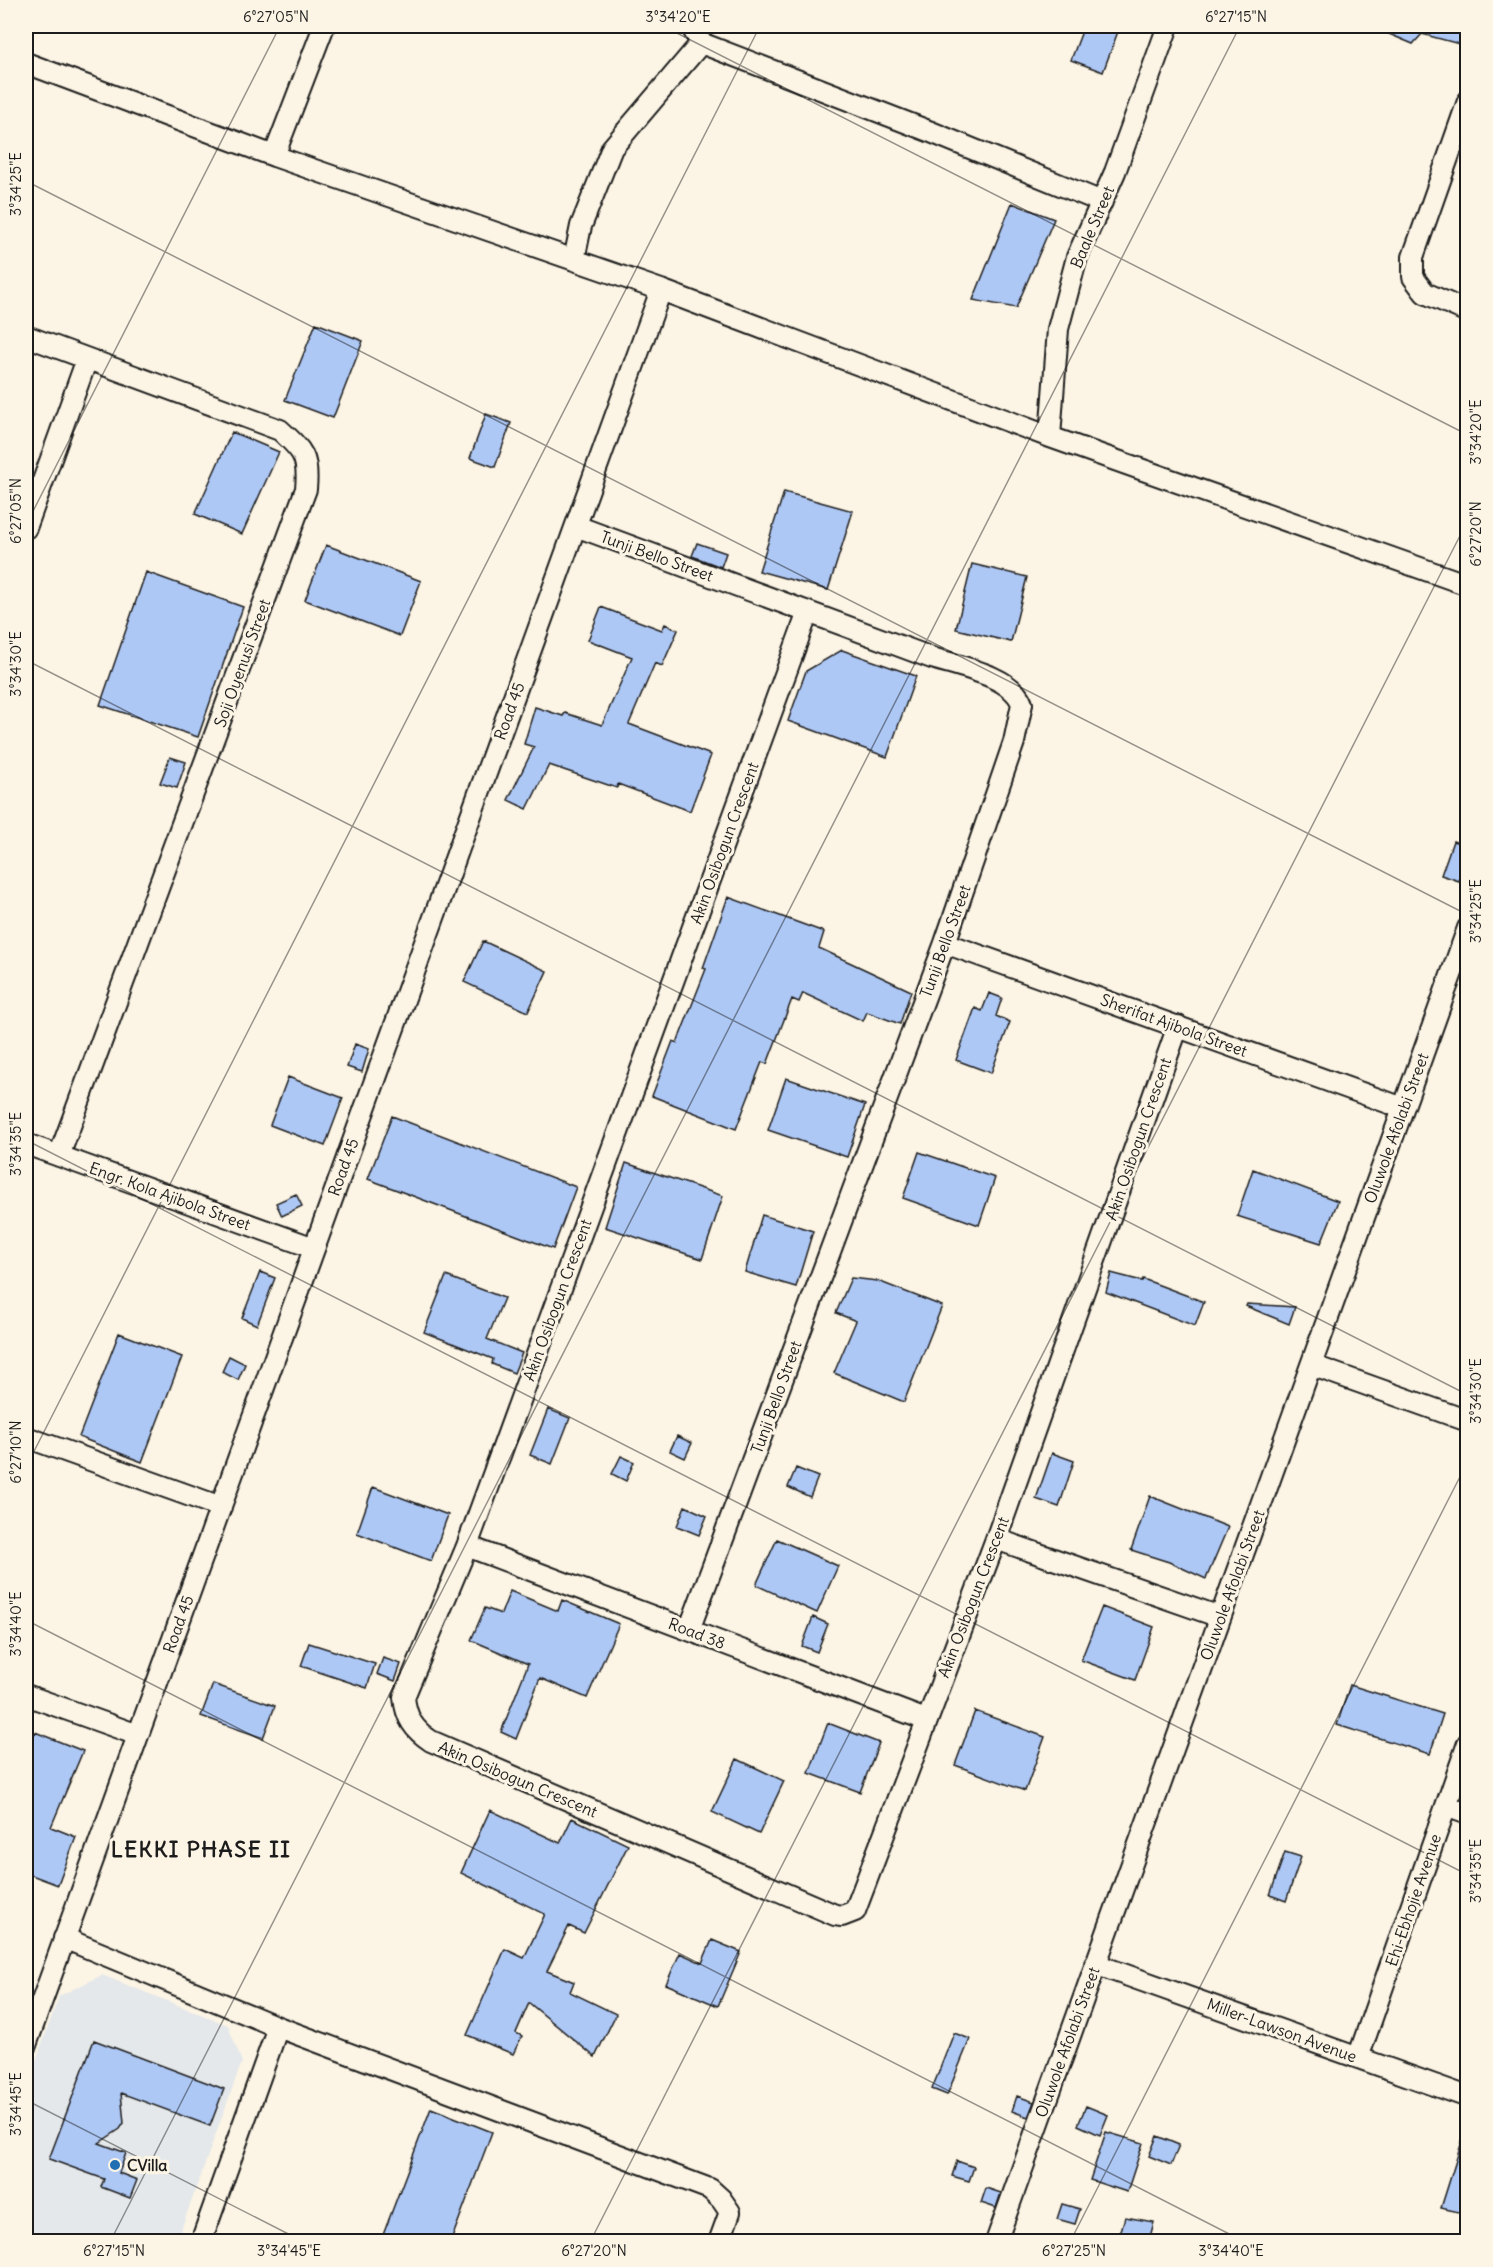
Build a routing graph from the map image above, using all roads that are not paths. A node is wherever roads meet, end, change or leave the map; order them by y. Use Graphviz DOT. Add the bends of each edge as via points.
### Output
graph roads {
  1 [pos="324,26"];
  2 [pos="691,26"];
  3 [pos="1168,26"];
  4 [pos="700,43"];
  5 [pos="26,63"];
  6 [pos="1467,101"];
  7 [pos="274,156"];
  8 [pos="1102,202"];
  9 [pos="574,260"];
  10 [pos="661,290"];
  11 [pos="1467,312"];
  12 [pos="26,336"];
  13 [pos="87,359"];
  14 [pos="1050,437"];
  15 [pos="576,526"];
  16 [pos="26,528"];
  17 [pos="1467,585"];
  18 [pos="808,612"];
  19 [pos="1467,928"];
  20 [pos="945,943"];
  21 [pos="1178,1026"];
  22 [pos="1403,1108"];
  23 [pos="26,1144"];
  24 [pos="59,1156"];
  25 [pos="314,1248"];
  26 [pos="1311,1365"];
  27 [pos="1467,1421"];
  28 [pos="26,1437"];
  29 [pos="220,1507"];
  30 [pos="996,1539"];
  31 [pos="467,1546"];
  32 [pos="1220,1617"];
  33 [pos="689,1630"];
  34 [pos="26,1695"];
  35 [pos="926,1720"];
  36 [pos="138,1735"];
  37 [pos="1467,1743"];
  38 [pos="1446,1806"];
  39 [pos="1467,1814"];
  40 [pos="64,1938"];
  41 [pos="1095,1964"];
  42 [pos="278,2027"];
  43 [pos="26,2045"];
  44 [pos="1358,2058"];
  45 [pos="1467,2097"];
  46 [pos="201,2241"];
  47 [pos="719,2241"];
  48 [pos="996,2241"];
  1 -- 7 [label="street"];
  2 -- 4 [label="street"];
  3 -- 8 [label="street, Baale Street"];
  4 -- 8 [label="street"];
  4 -- 9 [label="street" via="612,148 580,226"];
  5 -- 7 [label="street"];
  6 -- 11 [label="street" via="1413,258 1413,277 1425,292"];
  7 -- 9 [label="street"];
  8 -- 14 [label="street, Baale Street" via="1077,257 1058,329"];
  9 -- 10 [label="street"];
  10 -- 14 [label="street"];
  10 -- 15 [label="street, Road 45"];
  12 -- 13 [label="street, Soji Oyenusi Street"];
  13 -- 16 [label="street"];
  13 -- 24 [label="street, Soji Oyenusi Street" via="280,430 303,451 308,470 306,489"];
  14 -- 17 [label="street"];
  15 -- 18 [label="street, Tunji Bello Street"];
  15 -- 25 [label="street, Road 45"];
  18 -- 20 [label="street, Tunji Bello Street" via="989,677 1009,686 1020,697 1022,712 1014,742"];
  18 -- 31 [label="street, Akin Osibogun Crescent"];
  19 -- 22 [label="street, Oluwole Afolabi Street"];
  20 -- 21 [label="street, Sherifat Ajibola Street"];
  20 -- 33 [label="street, Tunji Bello Street"];
  21 -- 22 [label="street, Sherifat Ajibola Street"];
  21 -- 30 [label="street, Akin Osibogun Crescent"];
  22 -- 26 [label="street, Oluwole Afolabi Street"];
  23 -- 24 [label="street, Engr. Kola Ajibola Street"];
  24 -- 25 [label="street, Engr. Kola Ajibola Street"];
  25 -- 29 [label="street, Road 45"];
  26 -- 27 [label="street"];
  26 -- 32 [label="street, Oluwole Afolabi Street"];
  28 -- 29 [label="street"];
  29 -- 36 [label="street, Road 45"];
  30 -- 32 [label="street"];
  30 -- 35 [label="street, Akin Osibogun Crescent"];
  31 -- 33 [label="street, Road 38"];
  31 -- 35 [label="street, Akin Osibogun Crescent" via="404,1697 405,1712 416,1731 834,1915 849,1915 859,1904"];
  32 -- 41 [label="street, Oluwole Afolabi Street"];
  33 -- 35 [label="street, Road 38"];
  34 -- 36 [label="street"];
  36 -- 40 [label="street, Road 45"];
  37 -- 38 [label="street, Ehi-Ebhojie Avenue"];
  38 -- 39 [label="street"];
  38 -- 44 [label="street, Ehi-Ebhojie Avenue"];
  40 -- 42 [label="street"];
  40 -- 43 [label="street, Road 45"];
  41 -- 44 [label="street, Miller-Lawson Avenue"];
  41 -- 48 [label="street, Oluwole Afolabi Street"];
  42 -- 46 [label="street"];
  42 -- 47 [label="street" via="710,2189 730,2212"];
  44 -- 45 [label="street, Miller-Lawson Avenue"];
}
